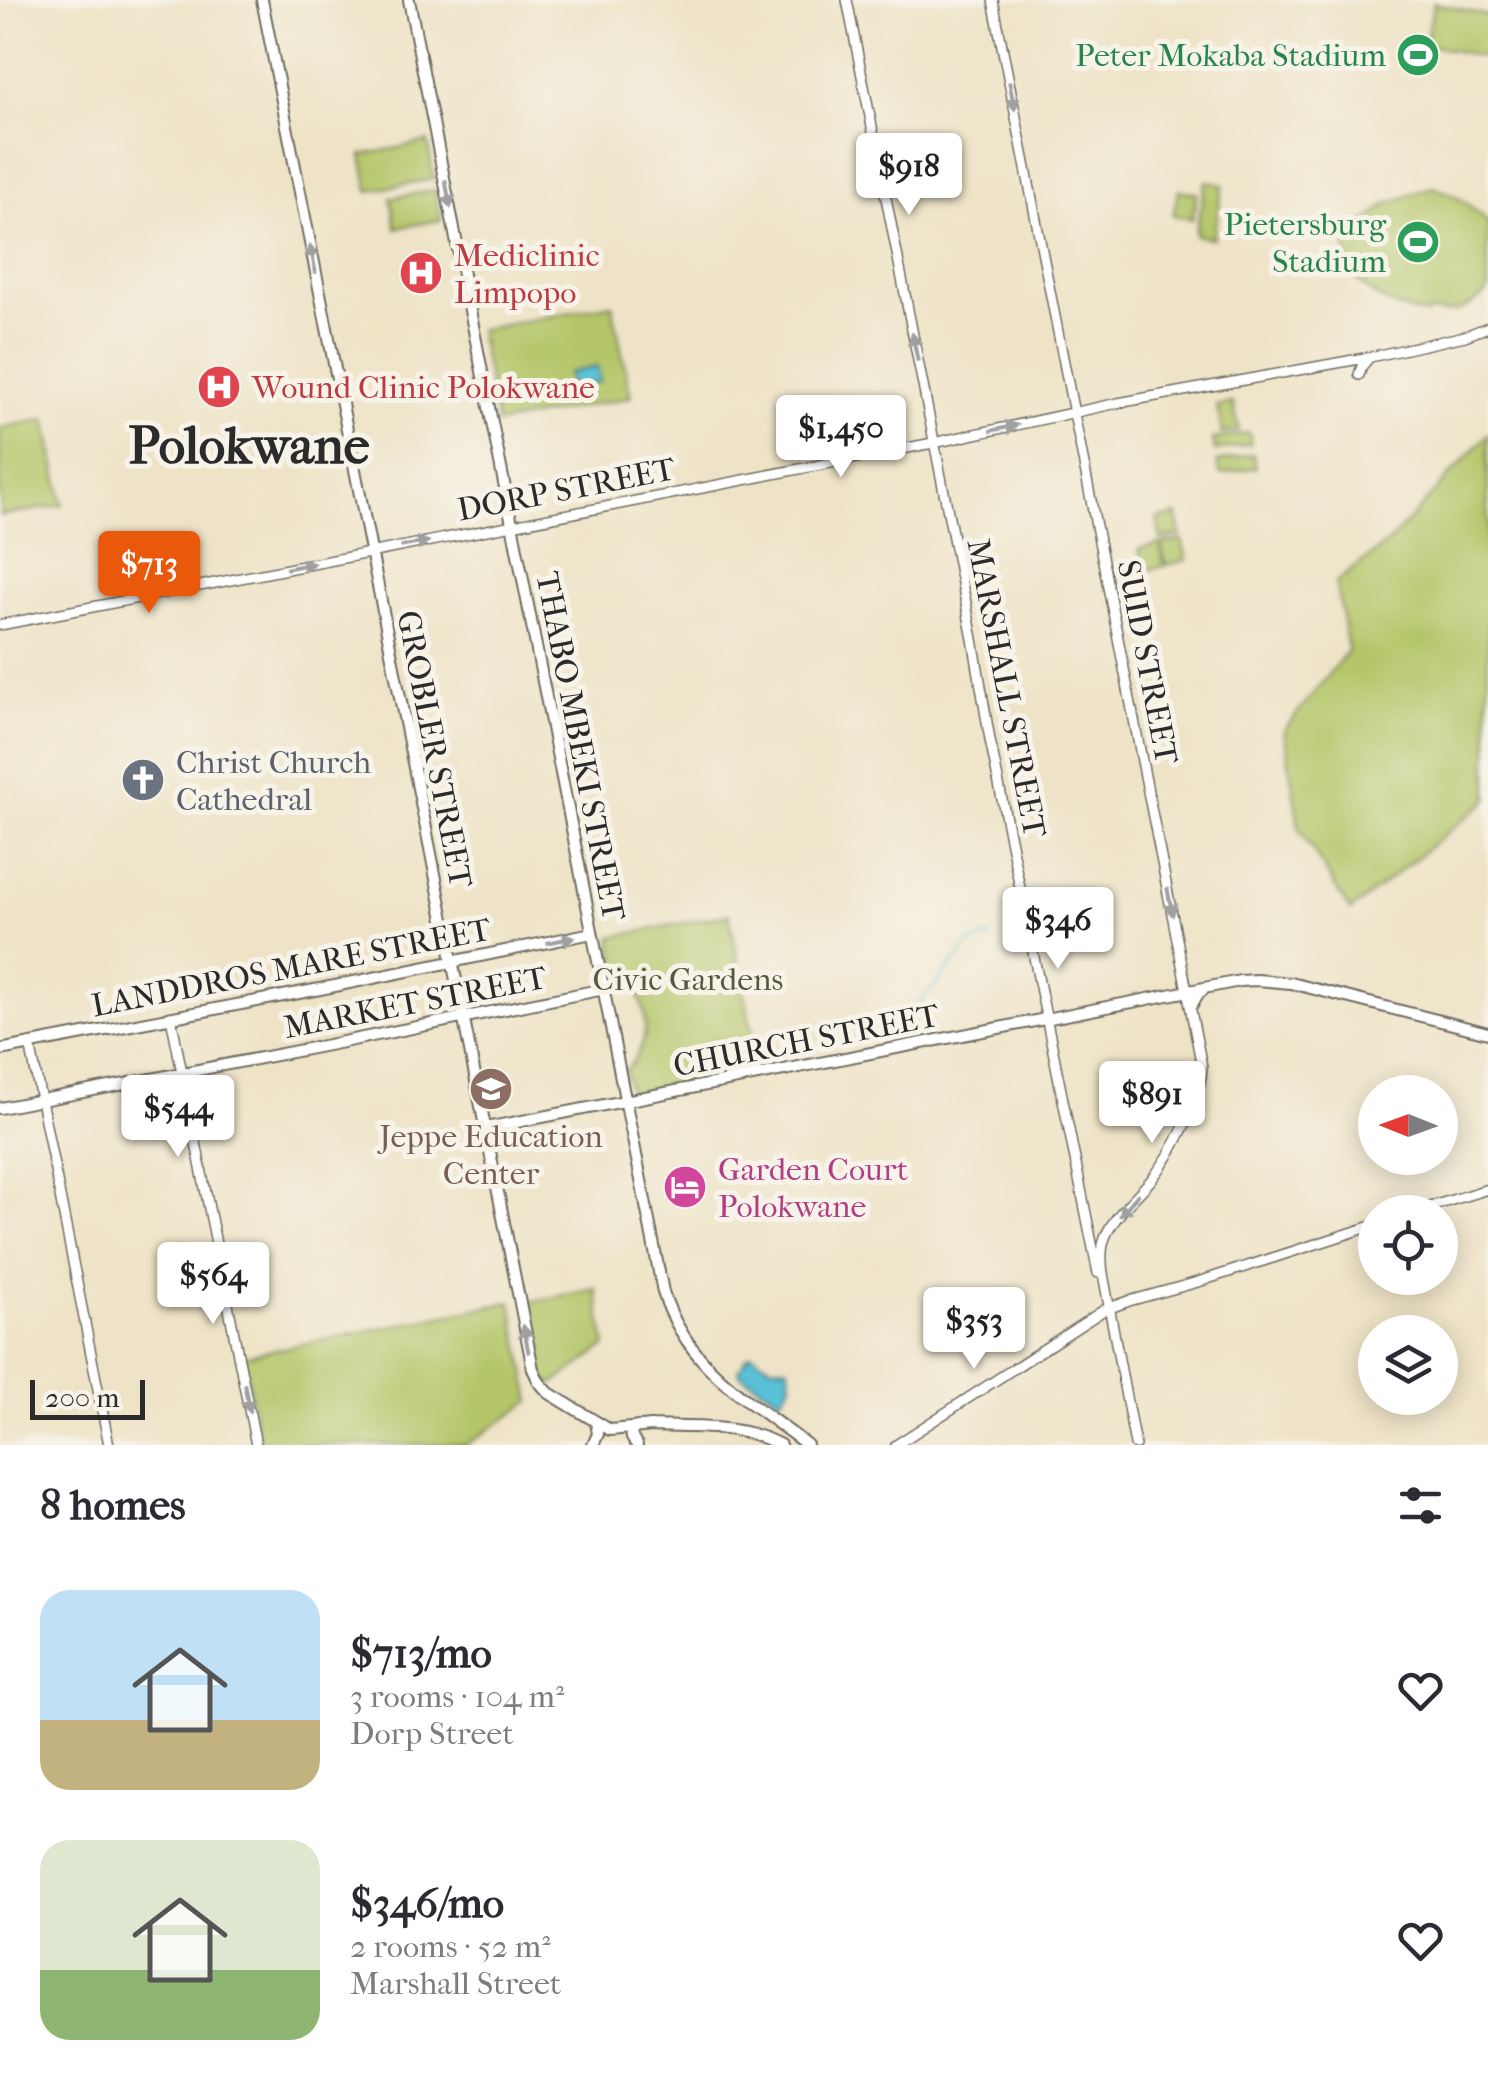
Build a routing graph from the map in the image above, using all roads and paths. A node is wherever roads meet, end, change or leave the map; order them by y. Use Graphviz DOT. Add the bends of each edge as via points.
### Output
graph roads {
  1 [pos="262,0"];
  2 [pos="409,0"];
  3 [pos="847,0"];
  4 [pos="993,0"];
  5 [pos="1488,327"];
  6 [pos="1370,357"];
  7 [pos="1359,375"];
  8 [pos="1142,400"];
  9 [pos="1075,412"];
  10 [pos="1078,429"];
  11 [pos="934,443"];
  12 [pos="513,525"];
  13 [pos="371,552"];
  14 [pos="0,626"];
  15 [pos="592,933"];
  16 [pos="452,962"];
  17 [pos="1209,986"];
  18 [pos="604,988"];
  19 [pos="1188,990"];
  20 [pos="1191,1006"];
  21 [pos="171,1017"];
  22 [pos="1048,1017"];
  23 [pos="464,1018"];
  24 [pos="1488,1033"];
  25 [pos="30,1044"];
  26 [pos="0,1050"];
  27 [pos="181,1073"];
  28 [pos="42,1100"];
  29 [pos="625,1101"];
  30 [pos="0,1108"];
  31 [pos="486,1128"];
  32 [pos="1488,1189"];
  33 [pos="1458,1198"];
  34 [pos="1088,1222"];
  35 [pos="1358,1230"];
  36 [pos="1108,1232"];
  37 [pos="1106,1312"];
  38 [pos="589,1417"];
  39 [pos="770,1417"];
  40 [pos="652,1426"];
  41 [pos="638,1427"];
  42 [pos="778,1444"];
  43 [pos="109,1445"];
  44 [pos="256,1445"];
  45 [pos="594,1445"];
  46 [pos="637,1445"];
  47 [pos="807,1445"];
  48 [pos="896,1445"];
  49 [pos="1133,1445"];
  13 -- 1 [label="main road, GROBLER STREET, one-way"];
  2 -- 12 [label="main road, THABO MBEKI STREET, one-way"];
  11 -- 3 [label="street, MARSHALL STREET, one-way"];
  4 -- 9 [label="street, SUID STREET, one-way"];
  5 -- 6 [label="street, DORP STREET"];
  6 -- 7 [label="street"];
  6 -- 8 [label="street, DORP STREET"];
  8 -- 9 [label="street, DORP STREET"];
  8 -- 10 [label="street, DORP STREET" via="1090,416"];
  9 -- 10 [label="street, SUID STREET"];
  11 -- 9 [label="street, DORP STREET, one-way"];
  10 -- 19 [label="street, SUID STREET, one-way"];
  11 -- 12 [label="street, DORP STREET"];
  11 -- 22 [label="street, MARSHALL STREET"];
  13 -- 12 [label="street, DORP STREET, one-way"];
  12 -- 15 [label="main road, THABO MBEKI STREET"];
  14 -- 13 [label="street, DORP STREET, one-way"];
  13 -- 16 [label="main road, GROBLER STREET"];
  16 -- 15 [label="main road, LANDDROS MARE STREET, one-way"];
  15 -- 18 [label="main road, THABO MBEKI STREET"];
  16 -- 21 [label="main road, LANDDROS MARE STREET"];
  16 -- 23 [label="main road, GROBLER STREET"];
  17 -- 19 [label="main road, CHURCH STREET"];
  17 -- 20 [label="main road"];
  17 -- 24 [label="main road, CHURCH STREET" via="1292,983"];
  18 -- 23 [label="main road, MARKET STREET"];
  18 -- 29 [label="main road, THABO MBEKI STREET"];
  19 -- 20 [label="street, SUID STREET"];
  19 -- 22 [label="main road, CHURCH STREET"];
  20 -- 36 [label="street, SUID STREET, one-way" via="1202,1068 1198,1090 1169,1157"];
  21 -- 25 [label="main road, LANDDROS MARE STREET"];
  21 -- 27 [label="street"];
  22 -- 29 [label="main road, CHURCH STREET"];
  22 -- 34 [label="street, MARSHALL STREET"];
  23 -- 27 [label="main road, MARKET STREET"];
  23 -- 31 [label="main road, GROBLER STREET"];
  25 -- 26 [label="main road, LANDDROS MARE STREET"];
  25 -- 28 [label="street"];
  27 -- 28 [label="main road, MARKET STREET"];
  27 -- 44 [label="street, one-way"];
  28 -- 30 [label="main road, MARKET STREET"];
  28 -- 43 [label="street"];
  29 -- 31 [label="main road, CHURCH STREET"];
  29 -- 39 [label="main road, THABO MBEKI STREET" via="676,1322 722,1381"];
  38 -- 31 [label="main road, GROBLER STREET, one-way" via="544,1388 533,1368"];
  32 -- 33 [label="street"];
  34 -- 36 [label="street"];
  34 -- 37 [label="street, MARSHALL STREET"];
  35 -- 37 [label="street"];
  36 -- 37 [label="street" via="1102,1254"];
  37 -- 48 [label="street"];
  37 -- 49 [label="street, MARSHALL STREET"];
  38 -- 40 [label="main road, GROBLER STREET"];
  38 -- 41 [label="main road, GROBLER STREET" via="614,1431"];
  38 -- 45 [label="main road" via="598,1430"];
  39 -- 42 [label="main road"];
  39 -- 47 [label="main road, THABO MBEKI STREET"];
  40 -- 41 [label="main road, GROBLER STREET"];
  40 -- 42 [label="main road, GROBLER STREET" via="730,1428"];
  41 -- 46 [label="main road" via="631,1433"];
}
